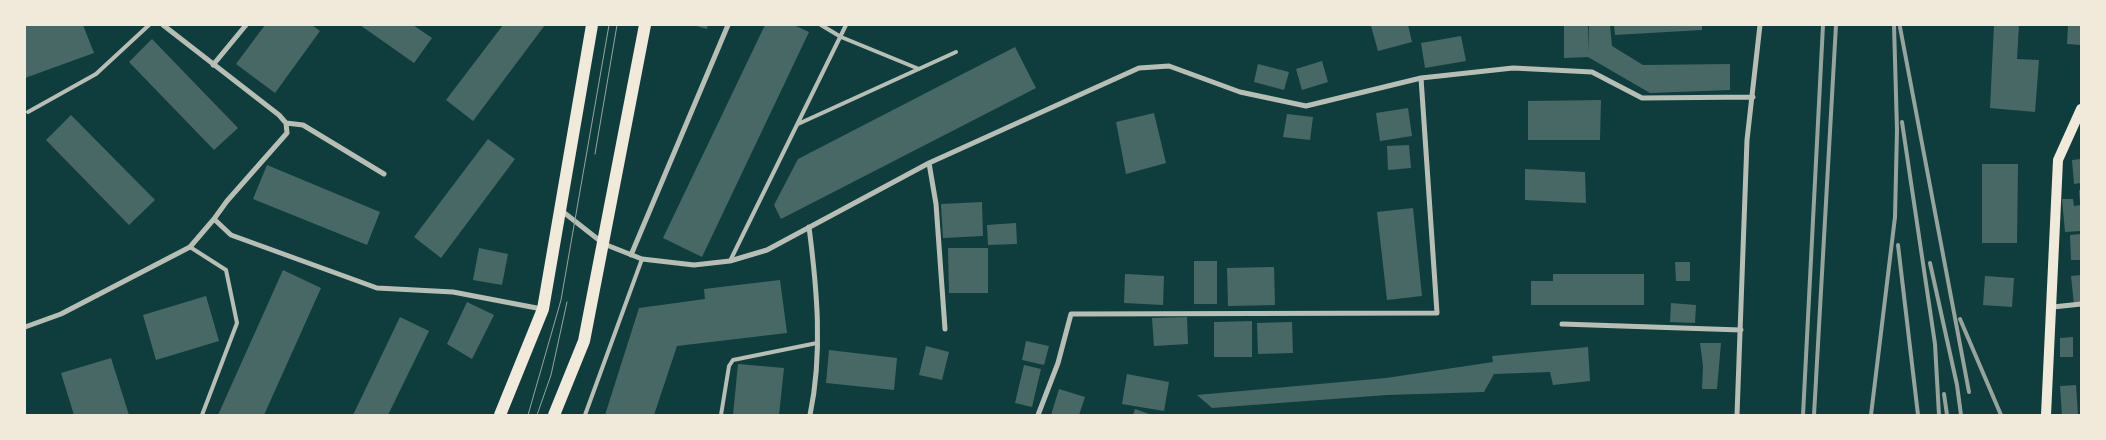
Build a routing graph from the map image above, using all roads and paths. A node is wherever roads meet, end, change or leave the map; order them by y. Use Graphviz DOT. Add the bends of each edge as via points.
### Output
graph roads {
  1 [pos="149,25"];
  2 [pos="163,25"];
  3 [pos="246,25"];
  4 [pos="592,25"];
  5 [pos="645,25"];
  6 [pos="728,25"];
  7 [pos="821,25"];
  8 [pos="846,25"];
  9 [pos="1760,25"];
  10 [pos="841,37"];
  11 [pos="956,52"];
  12 [pos="213,65"];
  13 [pos="919,69"];
  14 [pos="1421,78"];
  15 [pos="1753,97"];
  16 [pos="2081,109"];
  17 [pos="28,112"];
  18 [pos="286,123"];
  19 [pos="798,124"];
  20 [pos="929,163"];
  21 [pos="384,174"];
  22 [pos="560,209"];
  23 [pos="214,219"];
  24 [pos="810,227"];
  25 [pos="604,244"];
  26 [pos="190,248"];
  27 [pos="631,255"];
  28 [pos="642,259"];
  29 [pos="730,261"];
  30 [pos="2081,304"];
  31 [pos="2053,308"];
  32 [pos="543,309"];
  33 [pos="1562,324"];
  34 [pos="25,327"];
  35 [pos="945,329"];
  36 [pos="1741,330"];
  37 [pos="816,343"];
  38 [pos="202,415"];
  39 [pos="500,415"];
  40 [pos="554,415"];
  41 [pos="585,415"];
  42 [pos="721,415"];
  43 [pos="810,415"];
  44 [pos="1038,415"];
  45 [pos="1737,415"];
  46 [pos="2046,415"];
  1 -- 17 [label="lane" via="96,74"];
  2 -- 12 [label="street"];
  3 -- 12 [label="street"];
  4 -- 22 [label="main road"];
  5 -- 25 [label="main road"];
  6 -- 27 [label="street"];
  7 -- 10 [label="lane"];
  8 -- 10 [label="lane"];
  9 -- 15 [label="street"];
  10 -- 13 [label="lane"];
  10 -- 19 [label="lane"];
  11 -- 13 [label="lane"];
  12 -- 18 [label="street"];
  13 -- 19 [label="lane"];
  14 -- 15 [label="street" via="1513,68 1592,72 1642,98"];
  14 -- 20 [label="street" via="1306,106 1240,92 1169,66 1138,68"];
  14 -- 44 [label="street" via="1437,313 1071,314 1058,362"];
  15 -- 36 [label="street" via="1747,140"];
  16 -- 31 [label="main road" via="2058,160"];
  18 -- 21 [label="street" via="303,125"];
  18 -- 23 [label="street" via="287,133"];
  19 -- 29 [label="lane"];
  20 -- 24 [label="street"];
  20 -- 35 [label="street" via="936,204"];
  22 -- 25 [label="street"];
  22 -- 32 [label="main road"];
  23 -- 26 [label="street"];
  23 -- 32 [label="street" via="231,235 377,288 453,292"];
  24 -- 29 [label="street" via="767,250"];
  24 -- 37 [label="street" via="818,303"];
  25 -- 27 [label="street"];
  25 -- 40 [label="main road" via="584,341"];
  26 -- 34 [label="street" via="61,314"];
  26 -- 38 [label="lane" via="226,270 237,323"];
  27 -- 28 [label="street"];
  28 -- 29 [label="street" via="694,265"];
  28 -- 41 [label="lane"];
  30 -- 31 [label="street"];
  31 -- 46 [label="main road"];
  32 -- 39 [label="main road"];
  33 -- 36 [label="street"];
  36 -- 45 [label="street"];
  37 -- 42 [label="lane" via="733,360 729,366"];
  37 -- 43 [label="street" via="815,391"];
}
